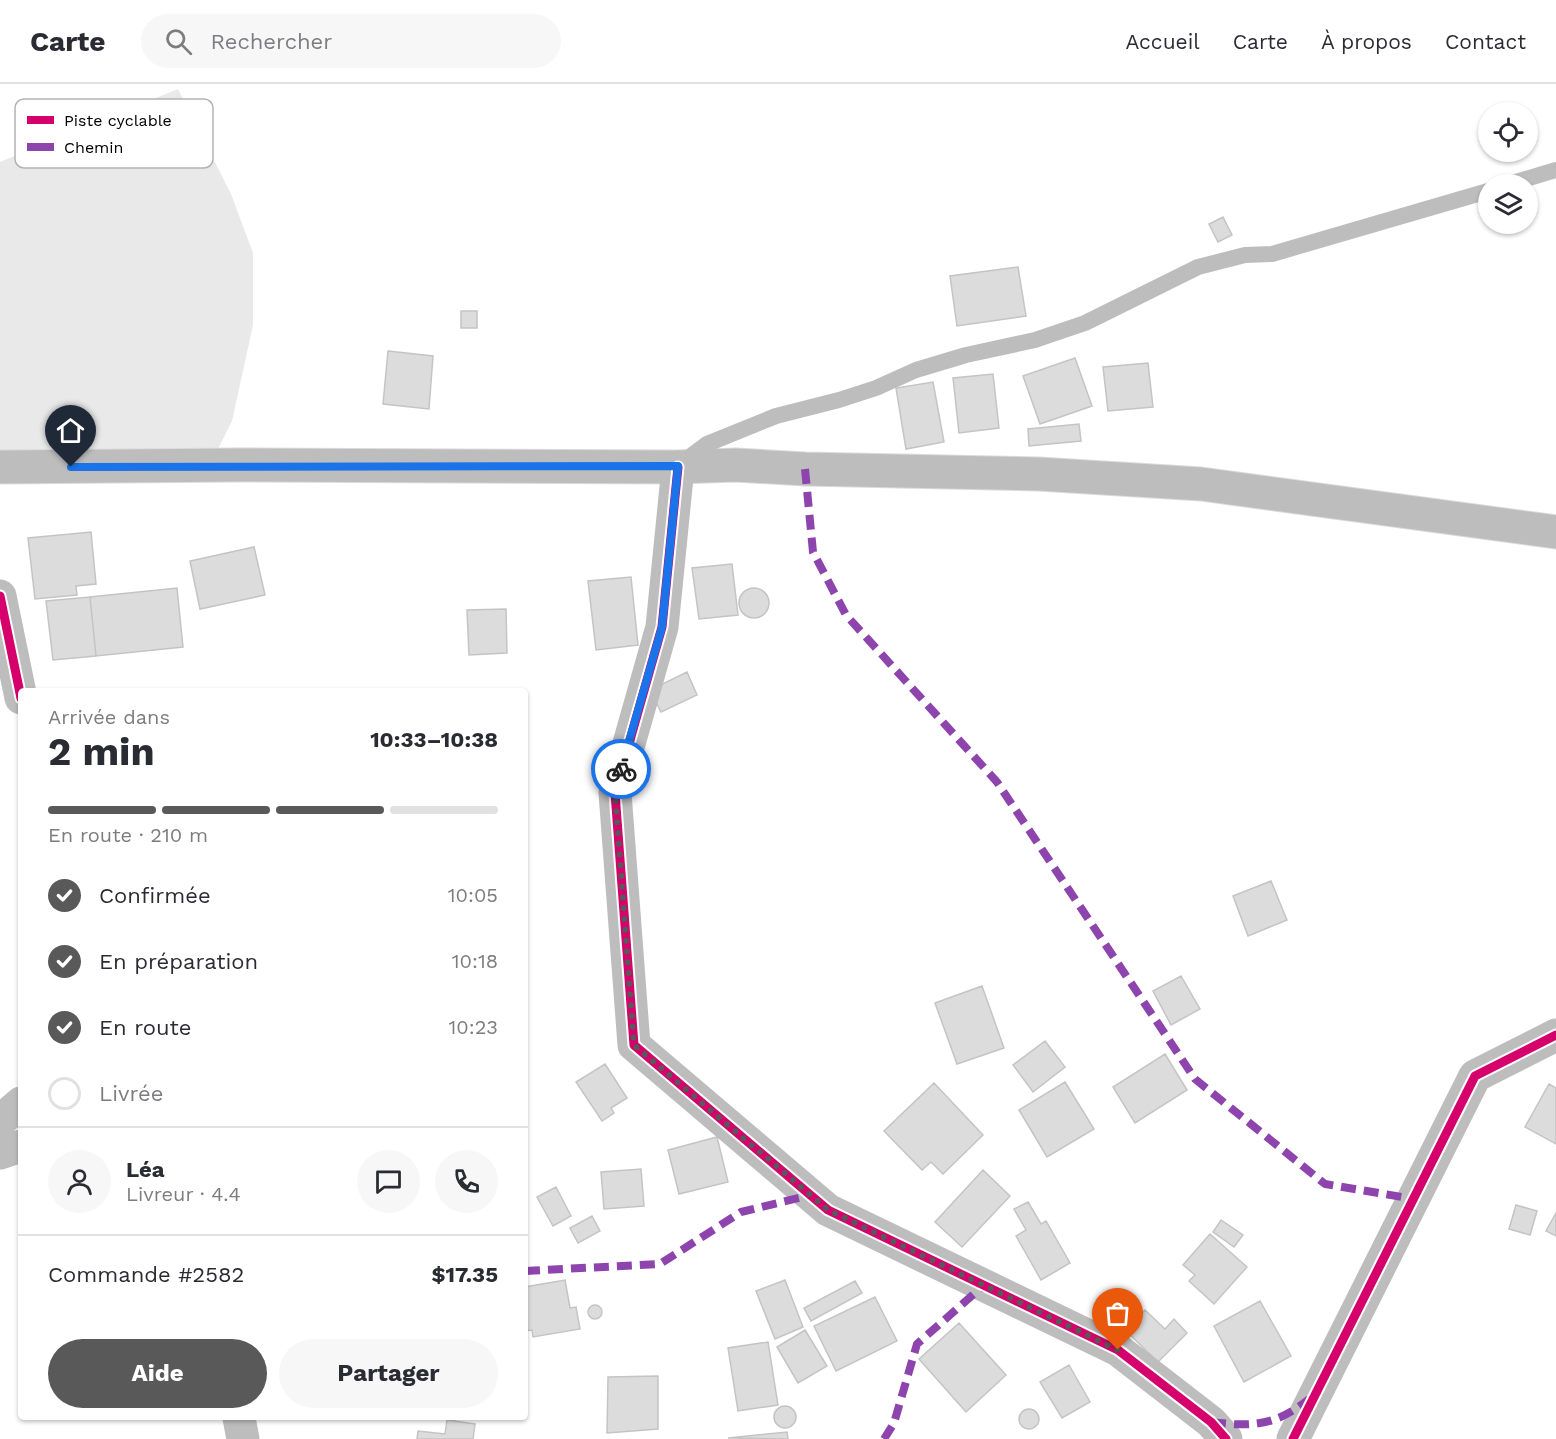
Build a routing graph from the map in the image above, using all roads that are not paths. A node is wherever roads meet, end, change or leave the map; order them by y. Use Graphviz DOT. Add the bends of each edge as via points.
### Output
graph roads {
  1 [pos="1556,170"];
  2 [pos="1538,175"];
  3 [pos="1478,194"];
  4 [pos="678,466"];
  5 [pos="0,467"];
  6 [pos="1556,532"];
  7 [pos="0,596"];
  8 [pos="19,688"];
  9 [pos="1556,1035"];
  10 [pos="18,1106"];
  11 [pos="0,1121"];
  12 [pos="18,1147"];
  13 [pos="0,1153"];
  14 [pos="239,1420"];
  15 [pos="243,1439"];
  16 [pos="1226,1439"];
  17 [pos="1293,1439"];
  1 -- 2 [label="lane"];
  3 -- 4 [label="lane" via="1272,254 1245,255 1198,267 1085,323 916,370 876,388 776,416 707,444"];
  4 -- 5 [label="main road"];
  4 -- 6 [label="main road" via="1039,474 1201,484"];
  4 -- 16 [label="main road" via="662,627 615,793 634,1045 828,1210 1118,1350 1211,1422"];
  7 -- 8 [label="main road"];
  9 -- 17 [label="main road" via="1475,1076"];
  10 -- 11 [label="main road"];
  12 -- 13 [label="main road"];
  14 -- 15 [label="main road"];
}
